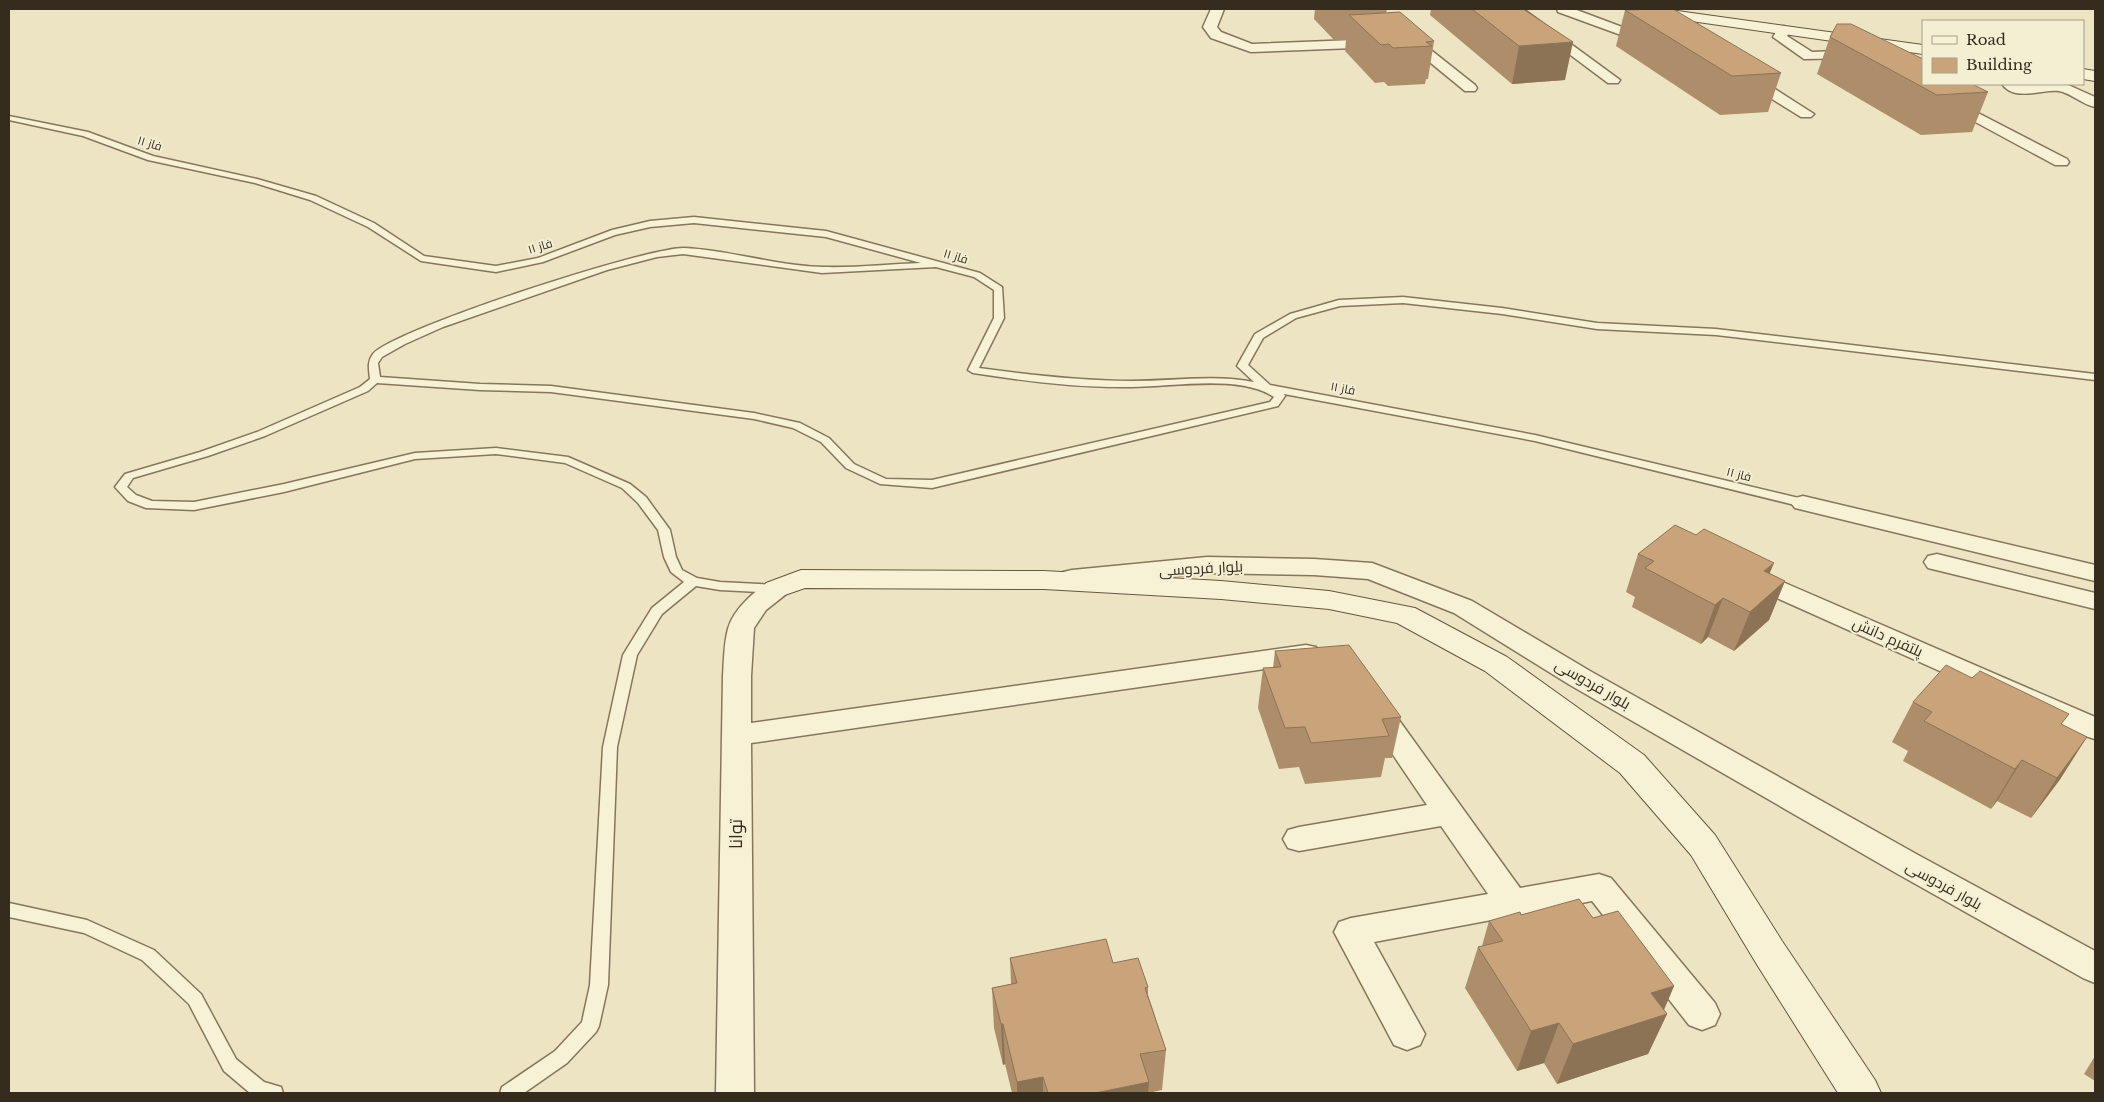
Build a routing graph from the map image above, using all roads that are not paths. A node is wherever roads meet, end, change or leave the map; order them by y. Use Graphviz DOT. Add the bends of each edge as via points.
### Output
graph roads {
  1 [pos="1218,9"];
  2 [pos="1371,9"];
  3 [pos="1515,9"];
  4 [pos="1563,9"];
  5 [pos="1635,9"];
  6 [pos="1670,28"];
  7 [pos="1784,30"];
  8 [pos="1412,42"];
  9 [pos="1922,50"];
  10 [pos="1875,62"];
  11 [pos="1734,69"];
  12 [pos="1614,80"];
  13 [pos="2011,85"];
  14 [pos="1470,88"];
  15 [pos="1934,94"];
  16 [pos="2095,103"];
  17 [pos="1806,114"];
  18 [pos="9,118"];
  19 [pos="2062,162"];
  20 [pos="945,265"];
  21 [pos="2095,377"];
  22 [pos="375,380"];
  23 [pos="1266,387"];
  24 [pos="1803,503"];
  25 [pos="1936,562"];
  26 [pos="1726,566"];
  27 [pos="2095,573"];
  28 [pos="1044,580"];
  29 [pos="693,581"];
  30 [pos="776,589"];
  31 [pos="2095,601"];
  32 [pos="1329,660"];
  33 [pos="1362,688"];
  34 [pos="2095,728"];
  35 [pos="737,735"];
  36 [pos="1448,814"];
  37 [pos="1299,839"];
  38 [pos="1512,902"];
  39 [pos="9,910"];
  40 [pos="2095,968"];
  41 [pos="1702,1014"];
  42 [pos="1407,1034"];
  43 [pos="274,1093"];
  44 [pos="509,1093"];
  45 [pos="735,1093"];
  46 [pos="1861,1093"];
  1 -- 8 [label="street" via="1210,27 1216,35 1251,48"];
  2 -- 8 [label="street"];
  3 -- 12 [label="street"];
  4 -- 6 [label="street" via="1621,30"];
  5 -- 7 [label="main road"];
  7 -- 9 [label="main road"];
  7 -- 10 [label="street" via="1780,37 1809,56 1858,54"];
  8 -- 14 [label="street"];
  11 -- 17 [label="street"];
  13 -- 16 [label="street" via="2018,89 2062,87"];
  15 -- 19 [label="street"];
  18 -- 20 [label="lane, فاز ۱۱" via="84,134 151,158 257,181 312,198 371,225 421,258 496,269 540,260 650,224 694,220 826,234"];
  20 -- 22 [label="lane" via="822,270 683,251 657,254 604,268 401,342 378,355 372,363"];
  20 -- 23 [label="lane, فاز ۱۱" via="977,275 999,289 999,318 973,370 1041,380 1132,384 1196,380"];
  21 -- 23 [label="lane" via="1716,332 1597,326 1403,300 1339,303 1293,316 1259,336 1242,366"];
  22 -- 23 [label="lane" via="551,388 754,416 796,425 824,440 850,466 884,482 932,484 1274,404 1280,396"];
  22 -- 29 [label="lane" via="329,405 261,434 129,476 121,487 132,498 150,505 194,506 415,456 496,451 568,460 626,486 642,500 664,530 677,572"];
  23 -- 24 [label="lane, فاز ۱۱" via="1535,438"];
  24 -- 27 [label="street"];
  25 -- 31 [label="street"];
  26 -- 34 [label="street, پلتفرم دانش"];
  28 -- 30 [label="main road, بلوار فردوسی" via="801,579"];
  28 -- 40 [label="street, بلوار فردوسی" via="1207,565 1314,566 1372,571 1463,607 1898,860"];
  28 -- 46 [label="main road, بلوار فردوسی" via="1329,600 1404,615 1496,664 1632,764 1704,845"];
  29 -- 30 [label="lane"];
  29 -- 44 [label="lane" via="657,611 630,655 610,746 599,984 590,1026 561,1057"];
  30 -- 35 [label="street, توانا" via="756,604 741,628"];
  32 -- 35 [label="street" via="1314,652"];
  33 -- 36 [label="street"];
  35 -- 45 [label="street, توانا"];
  36 -- 37 [label="street"];
  36 -- 38 [label="street"];
  38 -- 41 [label="street" via="1599,887"];
  38 -- 42 [label="street" via="1351,932"];
  39 -- 43 [label="lane" via="87,927 148,955 195,999 230,1066 258,1089"];
}
